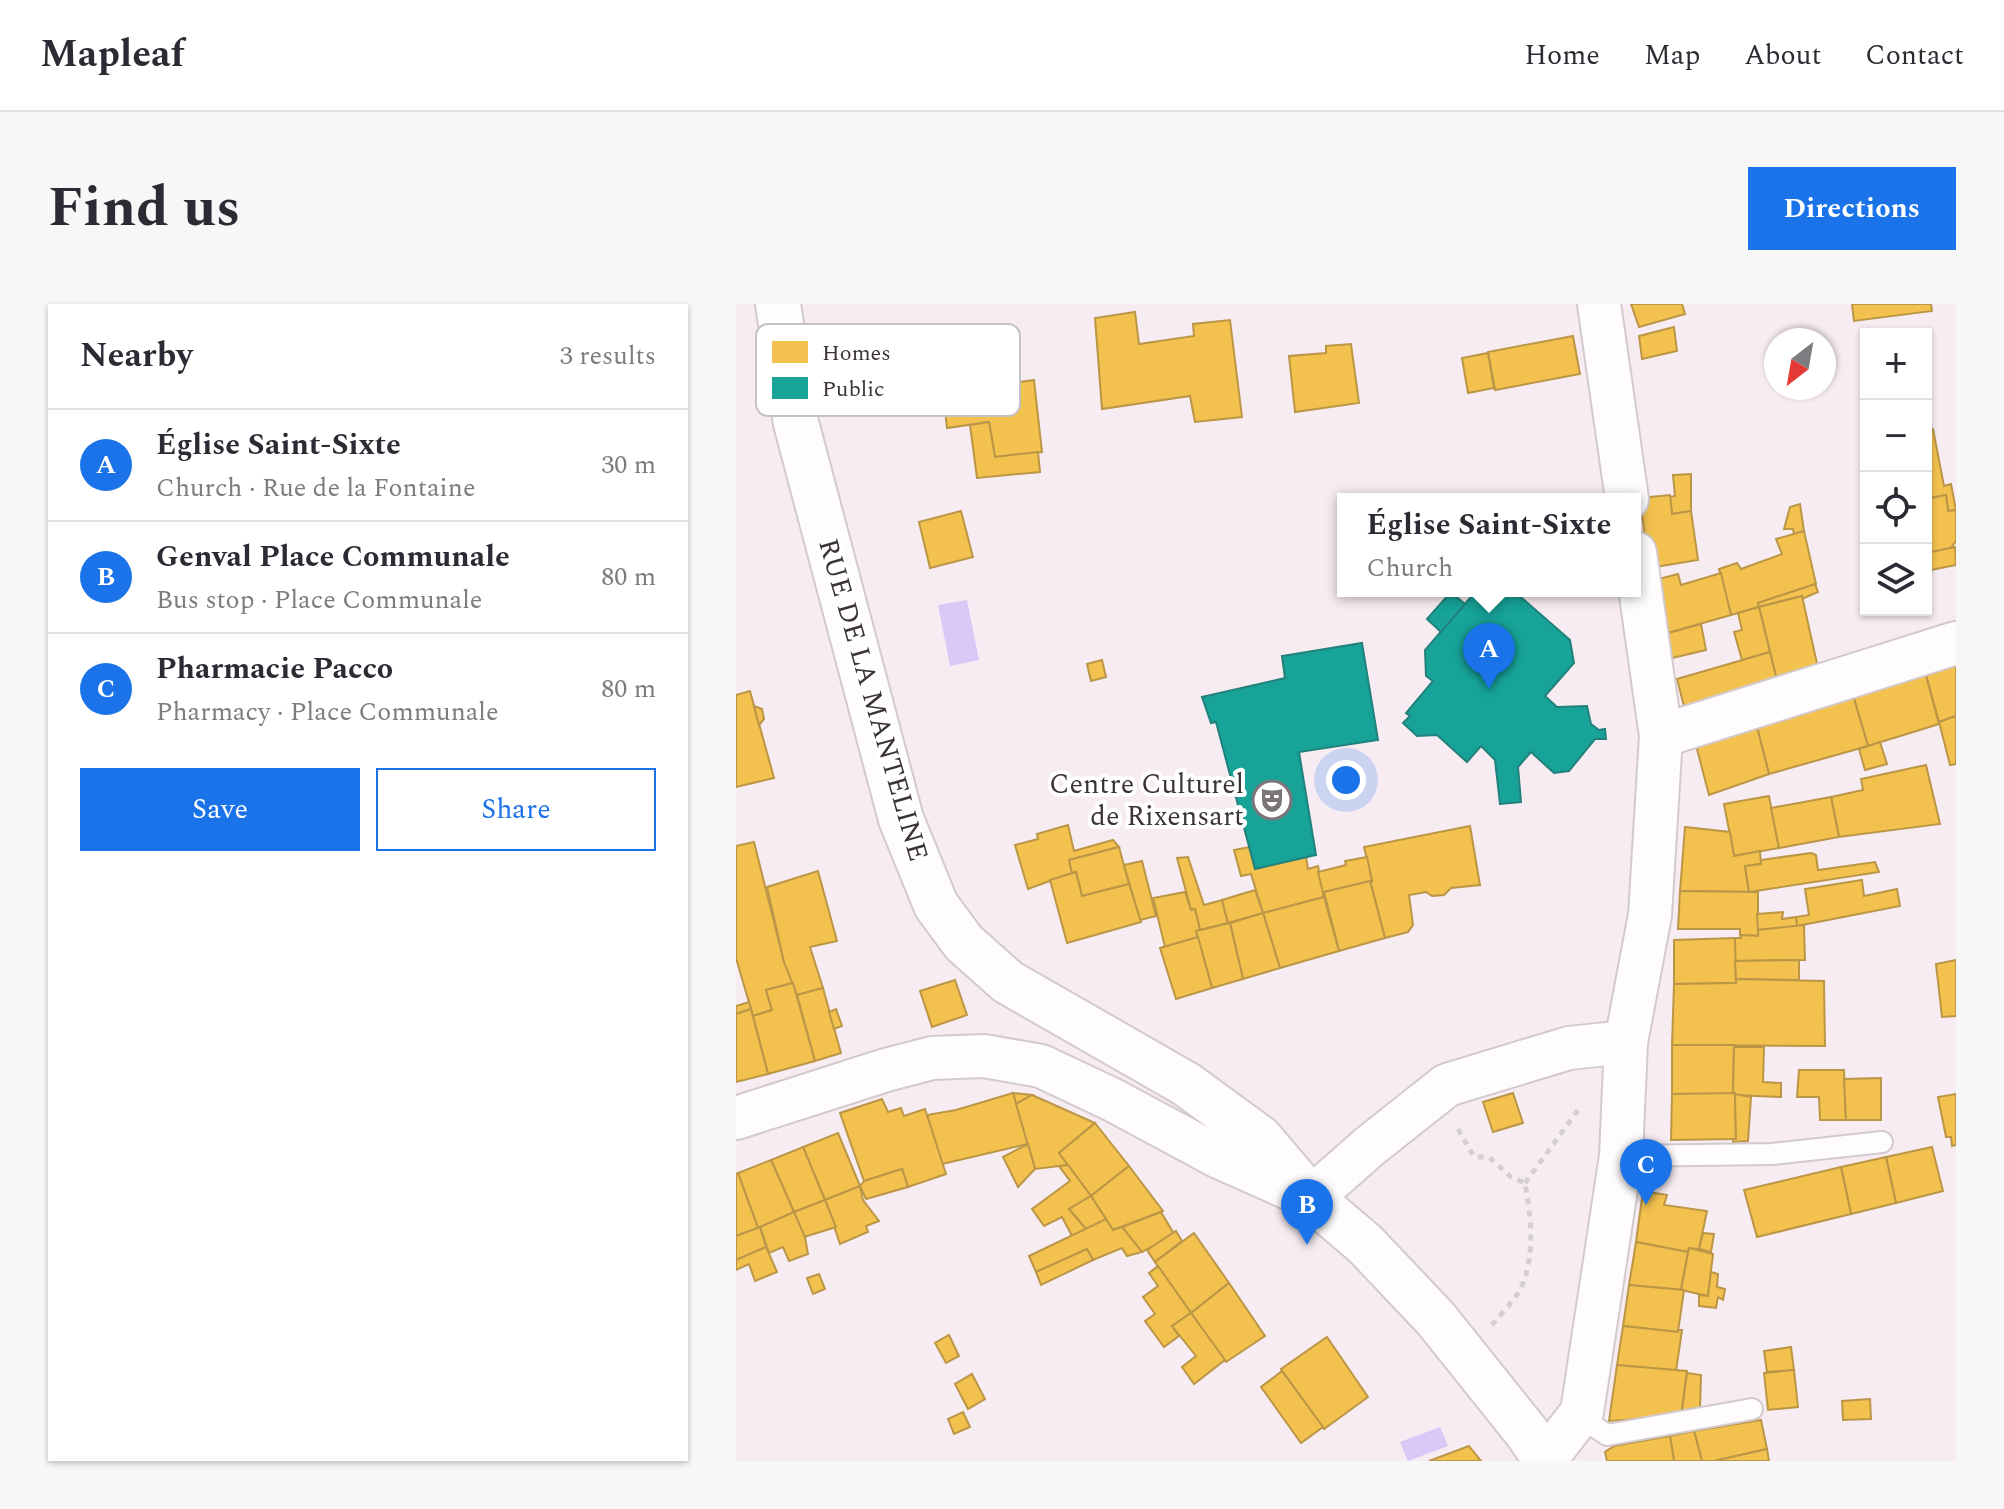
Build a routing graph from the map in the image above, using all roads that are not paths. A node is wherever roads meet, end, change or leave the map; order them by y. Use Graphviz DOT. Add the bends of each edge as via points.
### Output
graph roads {
  1 [pos="778,304"];
  2 [pos="1599,304"];
  3 [pos="781,324"];
  4 [pos="795,416"];
  5 [pos="1626,493"];
  6 [pos="1641,595"];
  7 [pos="1956,643"];
  8 [pos="1661,736"];
  9 [pos="1626,1042"];
  10 [pos="736,1118"];
  11 [pos="1882,1142"];
  12 [pos="1621,1156"];
  13 [pos="1311,1198"];
  14 [pos="1752,1409"];
  15 [pos="1579,1416"];
  16 [pos="1546,1461"];
  1 -- 3 [label="street, RUE DE LA MANTELINE"];
  2 -- 5 [label="street"];
  4 -- 13 [label="street, RUE DE LA MANTELINE" via="901,819 936,905 964,943 1008,982 1186,1084 1260,1138"];
  6 -- 8 [label="street"];
  7 -- 8 [label="street"];
  8 -- 9 [label="street" via="1650,915"];
  9 -- 12 [label="street"];
  9 -- 13 [label="street" via="1569,1048 1447,1085"];
  10 -- 13 [label="street" via="932,1058 984,1056 1041,1066"];
  11 -- 12 [label="lane" via="1772,1154"];
  12 -- 15 [label="street"];
  13 -- 16 [label="street, RUE DE LA MANTELINE" via="1365,1244 1436,1319"];
  14 -- 15 [label="lane" via="1607,1435"];
  15 -- 16 [label="street"];
}
